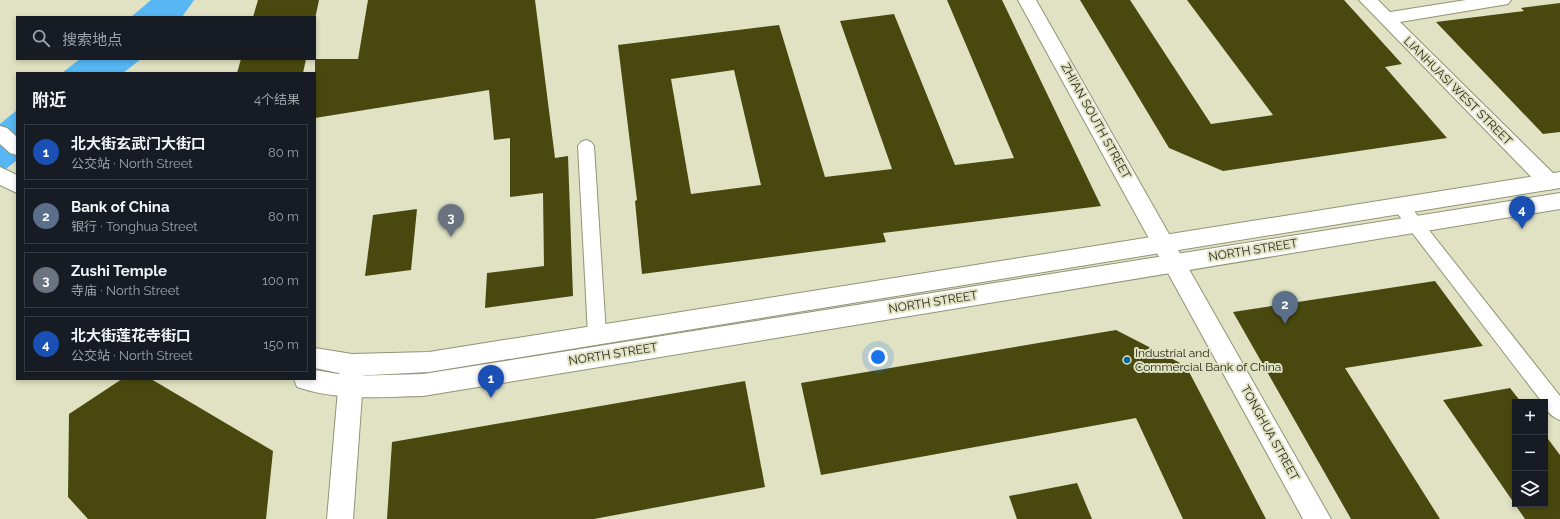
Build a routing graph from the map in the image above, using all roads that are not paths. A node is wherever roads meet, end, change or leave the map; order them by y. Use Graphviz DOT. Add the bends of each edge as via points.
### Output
graph roads {
  1 [pos="1027,0"];
  2 [pos="1368,0"];
  3 [pos="1502,0"];
  4 [pos="1386,18"];
  5 [pos="0,133"];
  6 [pos="586,146"];
  7 [pos="16,147"];
  8 [pos="1554,181"];
  9 [pos="1560,201"];
  10 [pos="1400,206"];
  11 [pos="1415,224"];
  12 [pos="1170,253"];
  13 [pos="596,334"];
  14 [pos="316,358"];
  15 [pos="351,376"];
  16 [pos="316,378"];
  17 [pos="1560,411"];
  18 [pos="340,519"];
  19 [pos="1318,519"];
  1 -- 12 [label="street, ZHI'AN SOUTH STREET"];
  2 -- 4 [label="street, LIANHUASI WEST STREET"];
  3 -- 4 [label="street"];
  4 -- 8 [label="street, LIANHUASI WEST STREET"];
  5 -- 7 [label="street"];
  6 -- 13 [label="lane"];
  8 -- 10 [label="street, NORTH STREET"];
  9 -- 11 [label="street, NORTH STREET"];
  10 -- 11 [label="lane"];
  10 -- 12 [label="street, NORTH STREET"];
  11 -- 12 [label="street, NORTH STREET"];
  11 -- 17 [label="lane"];
  12 -- 13 [label="street, NORTH STREET"];
  12 -- 15 [label="street, NORTH STREET" via="423,385"];
  12 -- 19 [label="street, TONGHUA STREET"];
  13 -- 15 [label="street, NORTH STREET"];
  14 -- 15 [label="street, NORTH STREET"];
  15 -- 16 [label="street, NORTH STREET"];
  15 -- 18 [label="street"];
}
